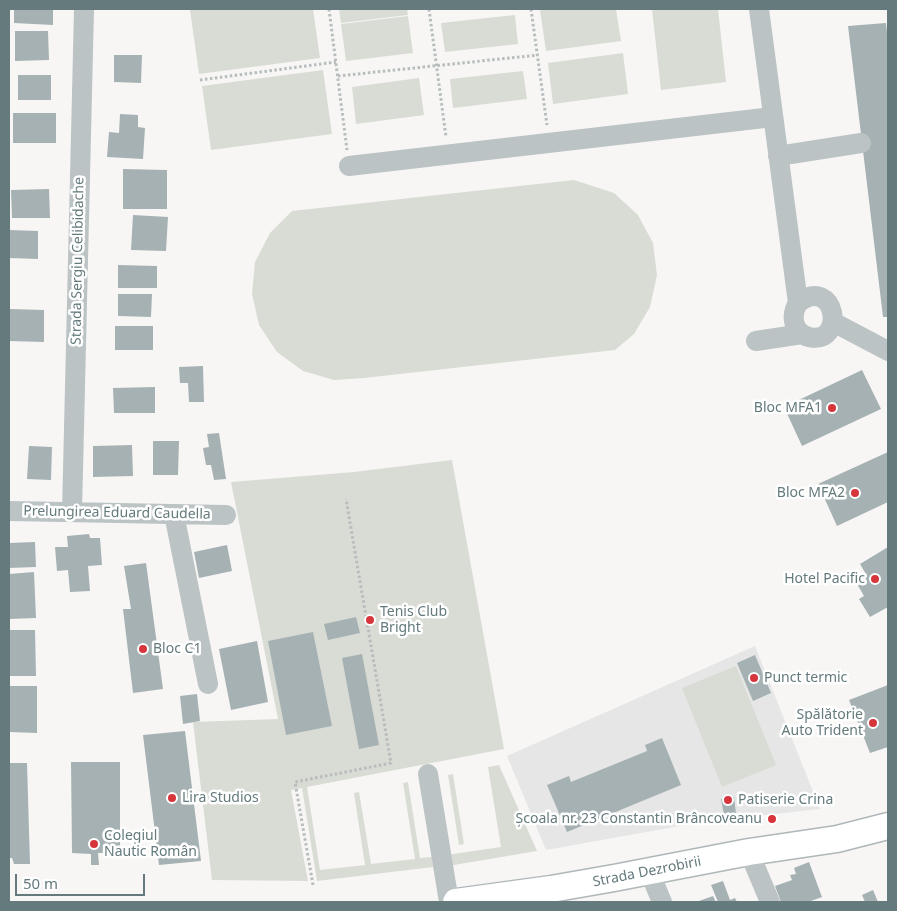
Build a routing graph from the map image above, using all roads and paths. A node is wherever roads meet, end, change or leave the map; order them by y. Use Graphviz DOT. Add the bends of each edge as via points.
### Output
graph roads {
  1 [pos="84,9"];
  2 [pos="329,9"];
  3 [pos="429,9"];
  4 [pos="532,9"];
  5 [pos="759,9"];
  6 [pos="538,55"];
  7 [pos="336,62"];
  8 [pos="436,66"];
  9 [pos="338,76"];
  10 [pos="200,80"];
  11 [pos="773,117"];
  12 [pos="861,142"];
  13 [pos="550,143"];
  14 [pos="448,154"];
  15 [pos="778,156"];
  16 [pos="349,166"];
  17 [pos="798,303"];
  18 [pos="833,322"];
  19 [pos="802,334"];
  20 [pos="756,341"];
  21 [pos="888,351"];
  22 [pos="346,499"];
  23 [pos="9,511"];
  24 [pos="72,512"];
  25 [pos="174,514"];
  26 [pos="226,515"];
  27 [pos="208,684"];
  28 [pos="428,774"];
  29 [pos="888,826"];
  30 [pos="888,838"];
  31 [pos="837,839"];
  32 [pos="749,852"];
  33 [pos="649,871"];
  34 [pos="313,886"];
  35 [pos="449,902"];
  36 [pos="456,902"];
  37 [pos="662,902"];
  38 [pos="770,902"];
  1 -- 24 [label="street, Strada Sergiu Celibidache"];
  2 -- 7 [label="path"];
  3 -- 8 [label="path"];
  4 -- 6 [label="path"];
  5 -- 11 [label="street"];
  6 -- 8 [label="path"];
  6 -- 13 [label="path"];
  7 -- 9 [label="path"];
  7 -- 10 [label="path"];
  8 -- 9 [label="path"];
  8 -- 14 [label="path"];
  9 -- 16 [label="path"];
  11 -- 13 [label="street"];
  11 -- 15 [label="street"];
  12 -- 15 [label="street"];
  13 -- 14 [label="street"];
  14 -- 16 [label="street"];
  15 -- 17 [label="street"];
  17 -- 18 [label="street" via="810,297 824,300 833,310"];
  17 -- 19 [label="street" via="794,309 794,323"];
  18 -- 19 [label="street" via="821,336 815,338"];
  18 -- 21 [label="street"];
  19 -- 20 [label="street"];
  22 -- 34 [label="path" via="391,763 296,782"];
  23 -- 24 [label="street, Prelungirea Eduard Caudella"];
  24 -- 25 [label="street, Prelungirea Eduard Caudella"];
  25 -- 26 [label="street, Prelungirea Eduard Caudella"];
  25 -- 27 [label="street"];
  28 -- 35 [label="street"];
  29 -- 31 [label="main road, Strada Dezrobirii"];
  30 -- 31 [label="main road, Strada Dezrobirii"];
  31 -- 32 [label="main road, Strada Dezrobirii"];
  32 -- 33 [label="main road, Strada Dezrobirii"];
  32 -- 38 [label="street"];
  33 -- 36 [label="main road, Strada Dezrobirii"];
  33 -- 37 [label="street"];
}
